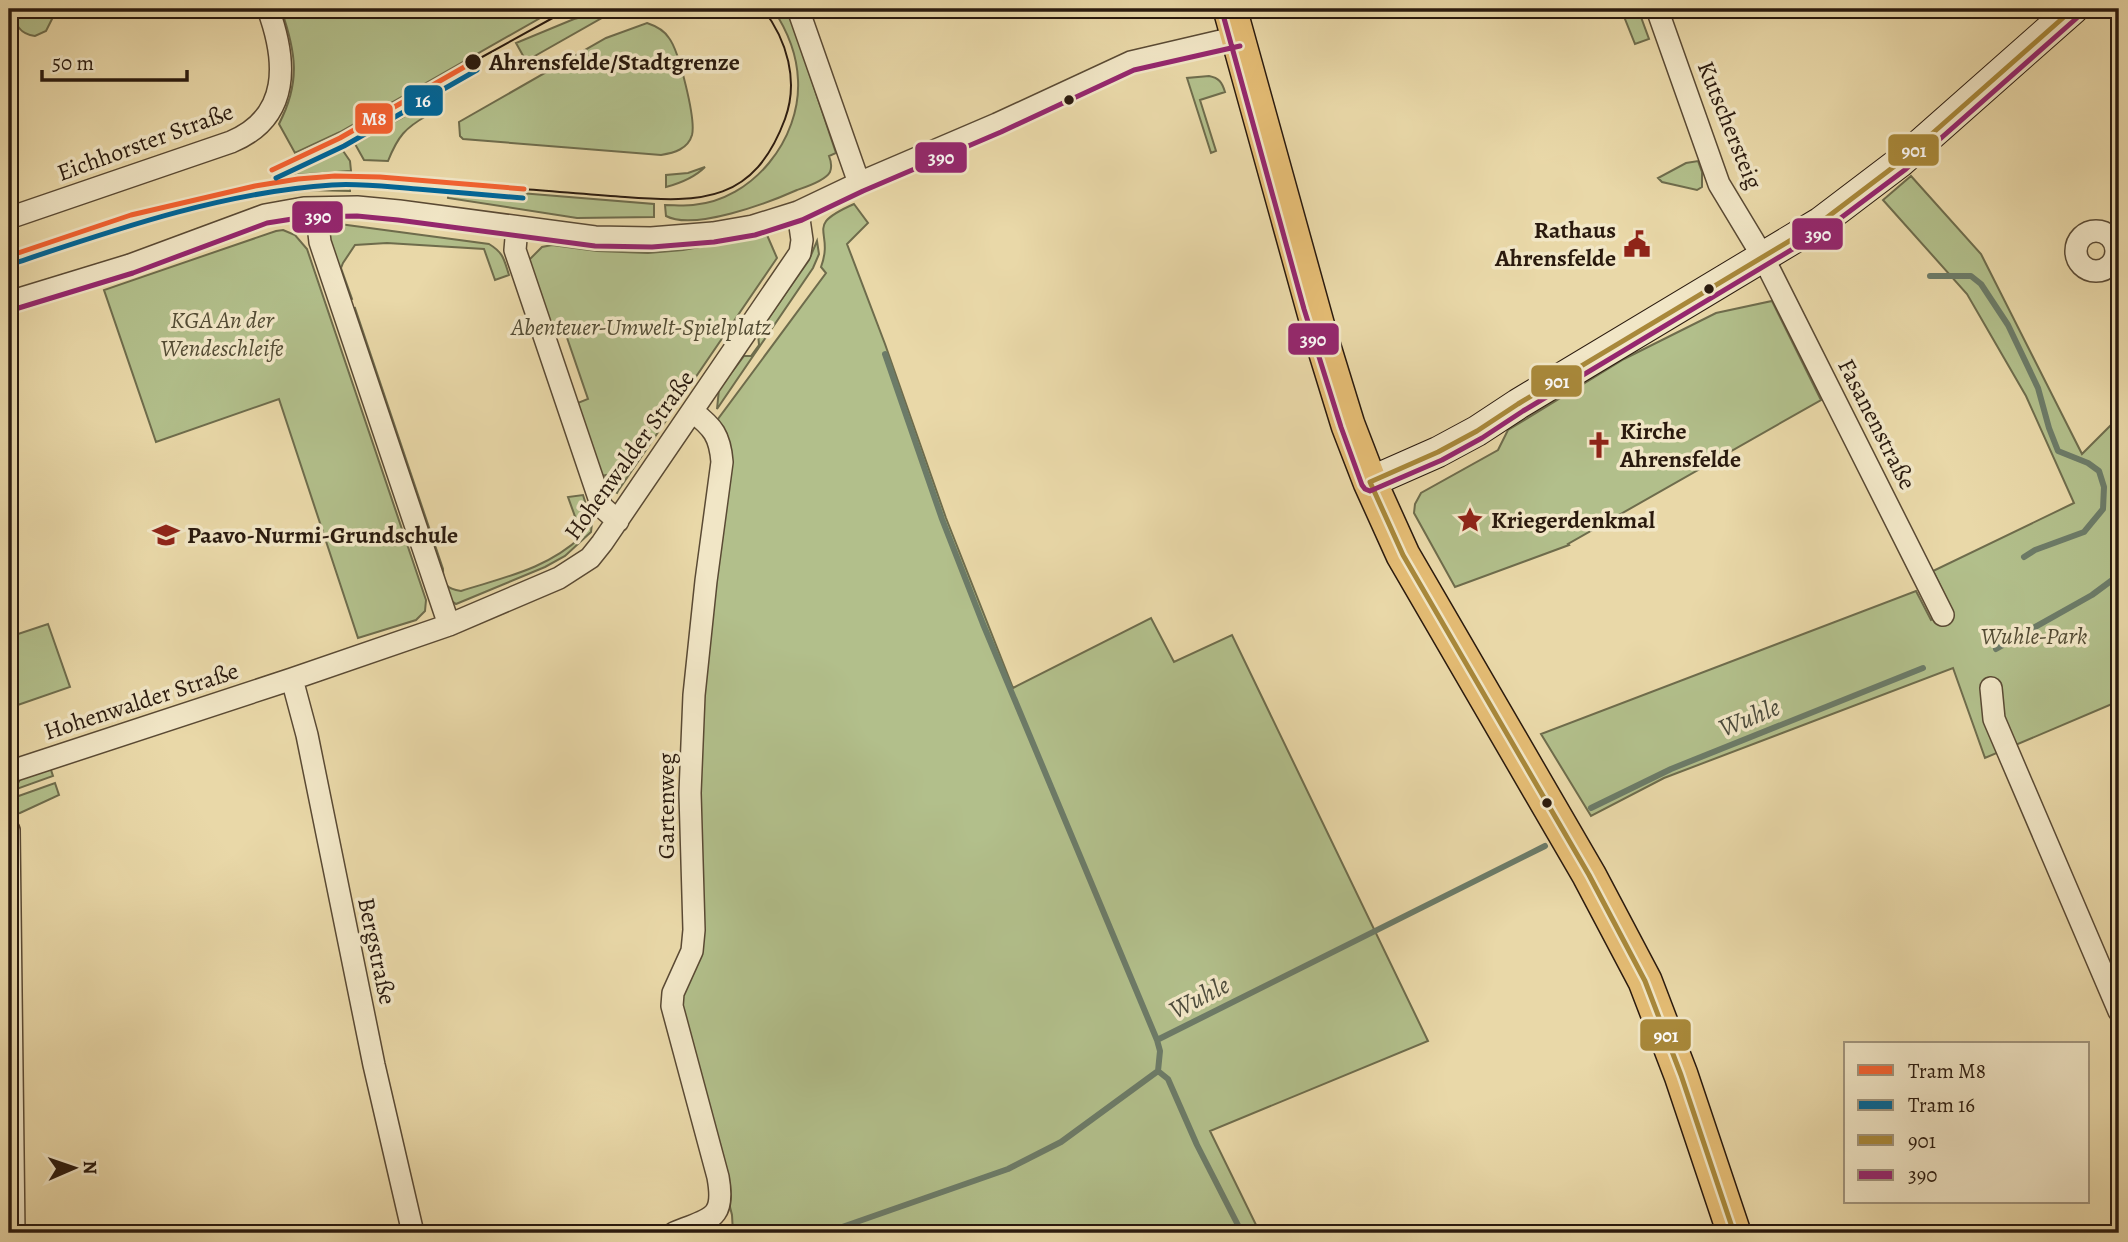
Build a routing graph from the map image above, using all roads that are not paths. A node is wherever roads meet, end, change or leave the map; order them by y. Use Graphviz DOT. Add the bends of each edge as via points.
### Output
graph roads {
  1 [pos="268,9"];
  2 [pos="798,9"];
  3 [pos="1657,9"];
  4 [pos="2073,9"];
  5 [pos="1234,23"];
  6 [pos="863,181"];
  7 [pos="316,208"];
  8 [pos="798,212"];
  9 [pos="9,218"];
  10 [pos="517,227"];
  11 [pos="1763,257"];
  12 [pos="9,302"];
  13 [pos="694,411"];
  14 [pos="1370,482"];
  15 [pos="618,521"];
  16 [pos="1943,615"];
  17 [pos="449,625"];
  18 [pos="292,680"];
  19 [pos="1991,688"];
  20 [pos="9,772"];
  21 [pos="9,830"];
  22 [pos="2119,1011"];
  23 [pos="14,1233"];
  24 [pos="413,1233"];
  25 [pos="674,1233"];
  26 [pos="1734,1233"];
  1 -- 9 [label="street, Eichhorster Straße" via="279,47 279,85 264,121 249,134"];
  2 -- 6 [label="street"];
  3 -- 11 [label="street, Kutschersteig" via="1719,184"];
  4 -- 11 [label="street" via="1900,162 1821,222"];
  5 -- 6 [label="street" via="1131,62"];
  5 -- 14 [label="main road" via="1320,334"];
  6 -- 8 [label="street"];
  7 -- 10 [label="street" via="389,210"];
  7 -- 12 [label="street" via="265,215"];
  7 -- 17 [label="street" via="320,242"];
  8 -- 10 [label="street" via="753,226 651,238 595,237"];
  8 -- 13 [label="street, Hohenwalder Straße" via="800,253"];
  10 -- 15 [label="street" via="515,250 594,485 602,507"];
  11 -- 14 [label="street" via="1477,431"];
  11 -- 16 [label="street, Fasanenstraße"];
  13 -- 15 [label="street, Hohenwalder Straße"];
  13 -- 25 [label="street, Gartenweg" via="716,434 722,462 694,695 690,793 694,930 692,951 673,993 672,1006 722,1198 718,1212 710,1218"];
  14 -- 26 [label="main road" via="1409,565 1589,874 1645,981"];
  15 -- 17 [label="street, Hohenwalder Straße" via="590,558 559,578"];
  17 -- 18 [label="street, Hohenwalder Straße"];
  18 -- 20 [label="street, Hohenwalder Straße"];
  18 -- 24 [label="street, Bergstraße"];
  19 -- 22 [label="street" via="1994,719"];
  21 -- 23 [label="street"];
}
